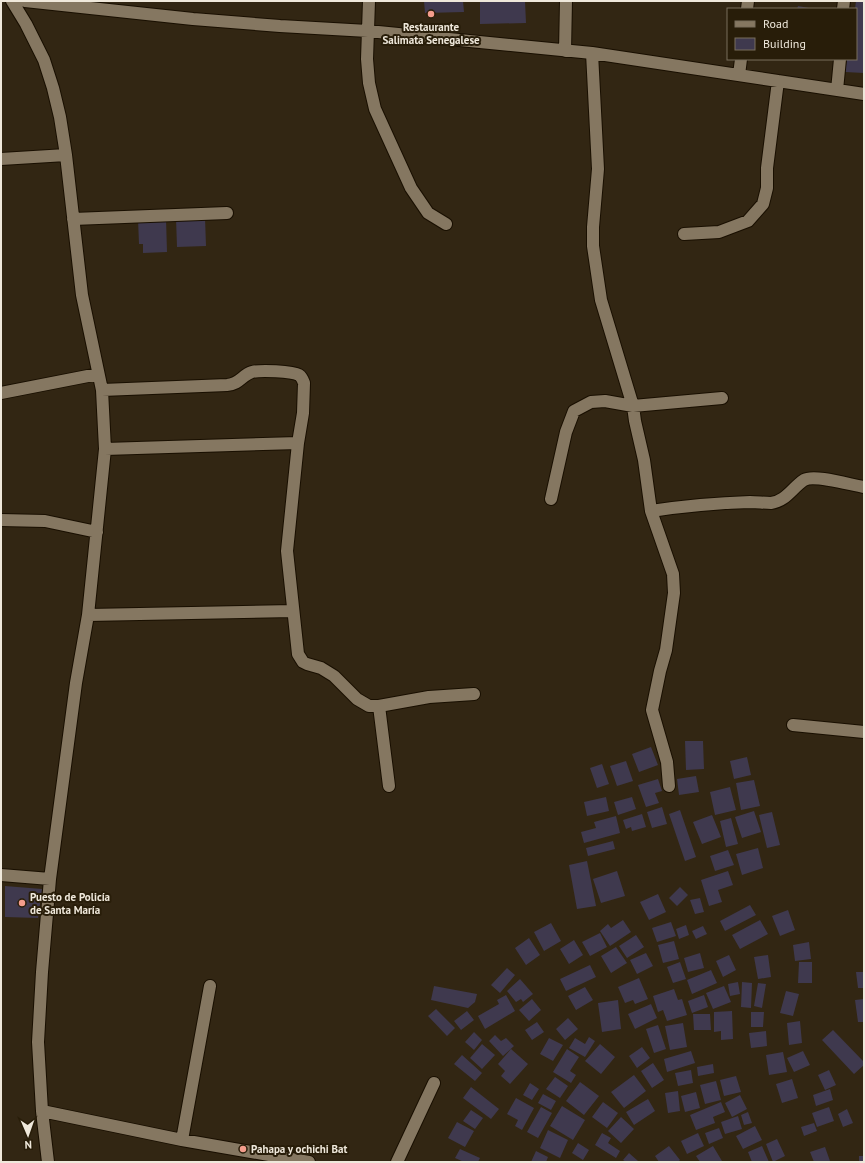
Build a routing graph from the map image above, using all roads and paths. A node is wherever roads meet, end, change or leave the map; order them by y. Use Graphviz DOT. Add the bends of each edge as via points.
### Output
graph roads {
  1 [pos="12,1"];
  2 [pos="25,1"];
  3 [pos="369,1"];
  4 [pos="566,1"];
  5 [pos="368,31"];
  6 [pos="566,51"];
  7 [pos="592,53"];
  8 [pos="741,60"];
  9 [pos="840,60"];
  10 [pos="738,75"];
  11 [pos="778,81"];
  12 [pos="837,90"];
  13 [pos="864,94"];
  14 [pos="66,155"];
  15 [pos="1,159"];
  16 [pos="227,213"];
  17 [pos="73,219"];
  18 [pos="446,224"];
  19 [pos="684,234"];
  20 [pos="98,374"];
  21 [pos="102,390"];
  22 [pos="1,393"];
  23 [pos="722,398"];
  24 [pos="633,406"];
  25 [pos="298,443"];
  26 [pos="105,449"];
  27 [pos="864,487"];
  28 [pos="551,499"];
  29 [pos="651,510"];
  30 [pos="1,520"];
  31 [pos="97,532"];
  32 [pos="293,610"];
  33 [pos="88,615"];
  34 [pos="474,694"];
  35 [pos="379,706"];
  36 [pos="793,725"];
  37 [pos="864,732"];
  38 [pos="389,786"];
  39 [pos="669,786"];
  40 [pos="1,875"];
  41 [pos="50,879"];
  42 [pos="210,986"];
  43 [pos="434,1083"];
  44 [pos="42,1112"];
  45 [pos="182,1140"];
  46 [pos="48,1162"];
  47 [pos="309,1162"];
  48 [pos="397,1162"];
  1 -- 14 [label="street" via="44,60 60,117"];
  2 -- 5 [label="street" via="264,25"];
  3 -- 5 [label="street"];
  4 -- 6 [label="street"];
  5 -- 6 [label="street"];
  5 -- 18 [label="street" via="369,83 375,109 411,188 428,213"];
  6 -- 7 [label="street"];
  7 -- 10 [label="street"];
  7 -- 24 [label="street" via="598,169 593,246 601,300"];
  8 -- 10 [label="street"];
  9 -- 12 [label="street"];
  10 -- 11 [label="street"];
  11 -- 12 [label="street"];
  11 -- 19 [label="street" via="767,168 767,188 763,204 748,221 719,232"];
  12 -- 13 [label="street"];
  14 -- 15 [label="street"];
  14 -- 17 [label="street"];
  16 -- 17 [label="street"];
  17 -- 20 [label="street" via="82,295"];
  20 -- 21 [label="street"];
  20 -- 22 [label="street"];
  21 -- 25 [label="street" via="227,386 237,383 252,372 260,371 298,375 304,383 303,414"];
  21 -- 26 [label="street"];
  23 -- 24 [label="street"];
  24 -- 28 [label="street" via="605,401 591,402 574,411 566,432"];
  24 -- 29 [label="street"];
  25 -- 26 [label="street"];
  25 -- 32 [label="street" via="287,552"];
  26 -- 31 [label="street"];
  27 -- 29 [label="street" via="814,478 804,480 782,499 772,503 750,502"];
  29 -- 39 [label="street" via="673,574 674,593 666,650 652,710 667,762"];
  30 -- 31 [label="street" via="45,521"];
  31 -- 33 [label="street"];
  32 -- 33 [label="street"];
  32 -- 35 [label="street" via="298,654 303,662 334,676 369,706"];
  33 -- 41 [label="street" via="76,683"];
  34 -- 35 [label="street" via="428,697"];
  35 -- 38 [label="street"];
  36 -- 37 [label="street"];
  40 -- 41 [label="street"];
  41 -- 44 [label="street" via="38,1042"];
  42 -- 45 [label="street"];
  43 -- 48 [label="street"];
  44 -- 45 [label="street"];
  44 -- 46 [label="street"];
  45 -- 47 [label="street"];
}
